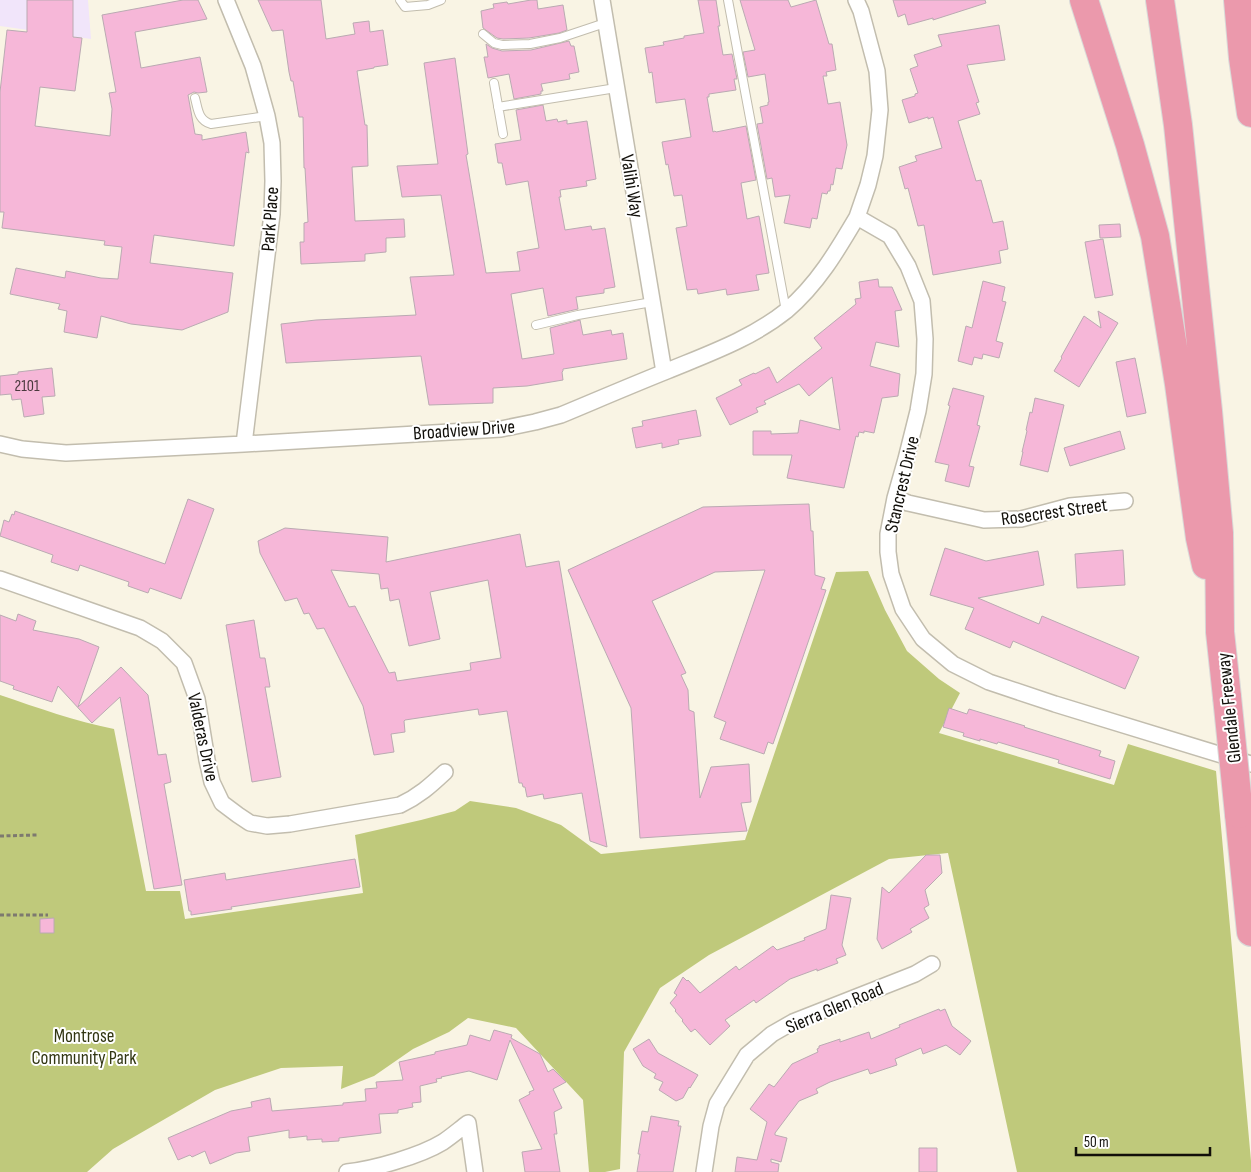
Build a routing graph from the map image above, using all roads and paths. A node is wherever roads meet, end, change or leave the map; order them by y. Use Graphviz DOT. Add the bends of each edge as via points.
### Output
graph roads {
  1 [pos="226,0"];
  2 [pos="400,0"];
  3 [pos="441,0"];
  4 [pos="602,0"];
  5 [pos="728,0"];
  6 [pos="856,0"];
  7 [pos="1084,0"];
  8 [pos="1160,0"];
  9 [pos="1238,0"];
  10 [pos="605,23"];
  11 [pos="483,34"];
  12 [pos="494,83"];
  13 [pos="616,88"];
  14 [pos="195,98"];
  15 [pos="498,107"];
  16 [pos="1251,113"];
  17 [pos="267,116"];
  18 [pos="503,134"];
  19 [pos="857,217"];
  20 [pos="652,302"];
  21 [pos="786,311"];
  22 [pos="536,324"];
  23 [pos="664,372"];
  24 [pos="0,444"];
  25 [pos="244,444"];
  26 [pos="895,498"];
  27 [pos="1125,501"];
  28 [pos="0,579"];
  29 [pos="1220,632"];
  30 [pos="1251,764"];
  31 [pos="445,772"];
  32 [pos="37,835"];
  33 [pos="0,836"];
  34 [pos="0,915"];
  35 [pos="48,915"];
  36 [pos="1251,932"];
  37 [pos="932,964"];
  38 [pos="347,1172"];
  39 [pos="475,1172"];
  40 [pos="704,1172"];
  1 -- 17 [label="street, Park Place" via="253,66"];
  2 -- 3 [label="lane" via="405,7"];
  4 -- 10 [label="street, Valihi Way"];
  5 -- 21 [label="lane"];
  6 -- 19 [label="street" via="877,71 880,110 876,156"];
  7 -- 29 [label="highway" via="1130,144 1155,236 1200,538"];
  8 -- 29 [label="highway" via="1178,126 1207,402 1219,533"];
  9 -- 16 [label="highway"];
  10 -- 11 [label="lane" via="530,44 502,45"];
  10 -- 13 [label="street, Valihi Way"];
  12 -- 15 [label="lane"];
  13 -- 15 [label="lane"];
  13 -- 20 [label="street, Valihi Way"];
  14 -- 17 [label="lane" via="200,117 210,124"];
  15 -- 18 [label="lane"];
  17 -- 25 [label="street, Park Place" via="272,143 272,214"];
  19 -- 21 [label="street, Broadview Drive" via="821,274"];
  19 -- 26 [label="street, Stancrest Drive" via="890,236 908,266 922,301 924,374 918,411"];
  20 -- 22 [label="lane"];
  20 -- 23 [label="street, Valihi Way"];
  21 -- 23 [label="street, Broadview Drive" via="752,333"];
  23 -- 25 [label="street, Broadview Drive" via="561,415 501,429"];
  24 -- 25 [label="street, Broadview Drive" via="66,452"];
  26 -- 27 [label="street, Rosecrest Street" via="984,520 1021,519 1070,506"];
  26 -- 30 [label="street, Stancrest Drive" via="888,552 891,574 903,609 923,639 953,664 989,682"];
  28 -- 31 [label="street, Valderas Drive" via="140,628 162,641 184,663 191,680 212,782 222,803 250,822 267,826 290,824 400,805 425,791"];
  29 -- 36 [label="highway, Glendale Freeway, bridge"];
  32 -- 33 [label="path"];
  34 -- 35 [label="path"];
  37 -- 40 [label="street, Sierra Glen Road" via="915,974 793,1022 772,1034 747,1056 717,1104"];
  38 -- 39 [label="street" via="397,1161 420,1152 442,1142 468,1123"];
}
